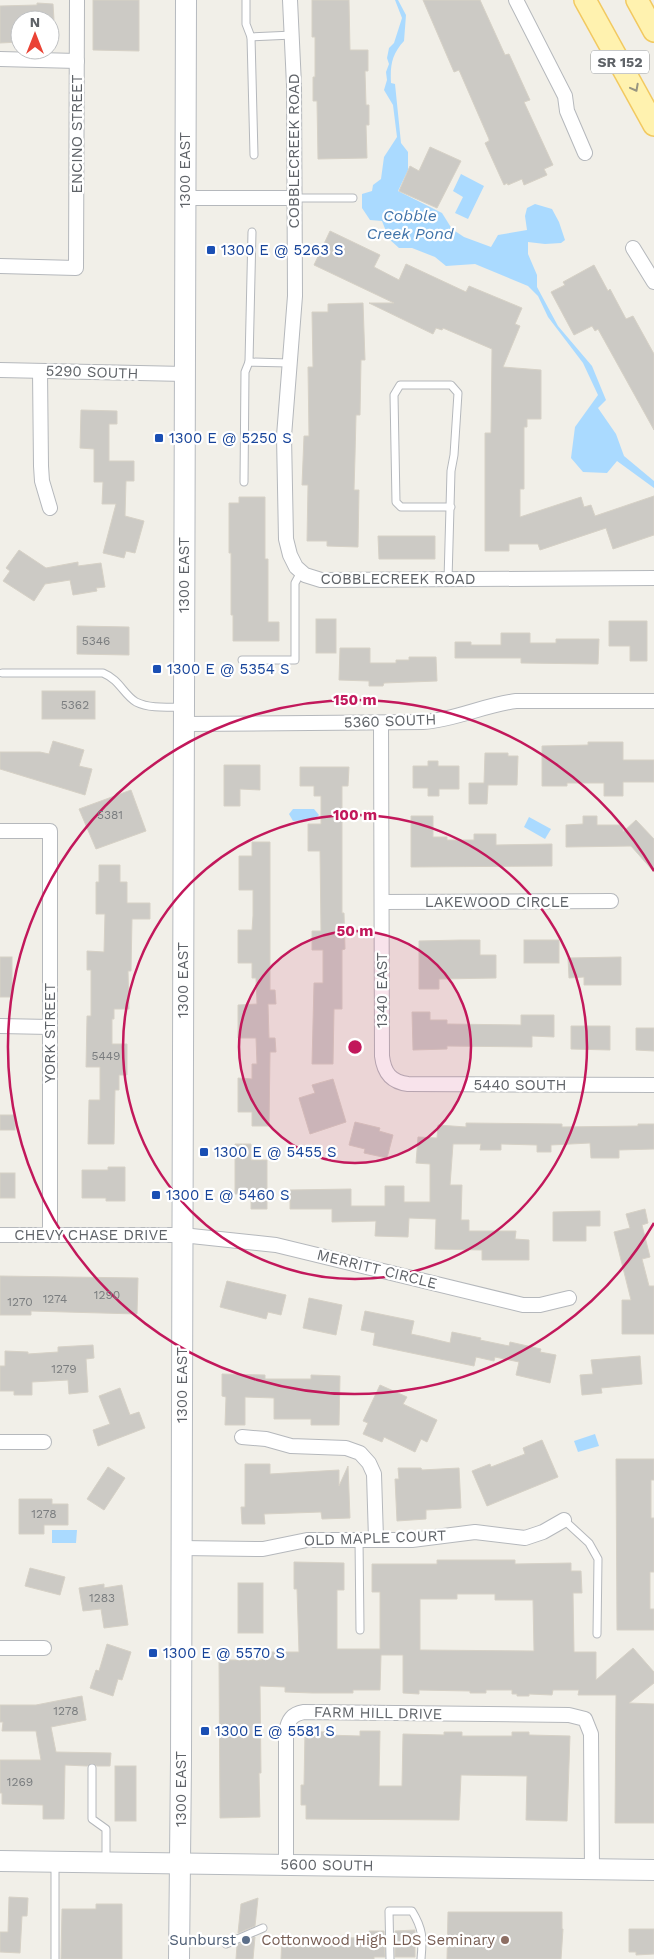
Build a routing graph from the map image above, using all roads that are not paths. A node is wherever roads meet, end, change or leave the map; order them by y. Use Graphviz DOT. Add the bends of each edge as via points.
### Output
graph roads {
  1 [pos="77,0"];
  2 [pos="186,0"];
  3 [pos="246,0"];
  4 [pos="290,0"];
  5 [pos="516,0"];
  6 [pos="585,0"];
  7 [pos="637,0"];
  8 [pos="654,31"];
  9 [pos="293,35"];
  10 [pos="251,37"];
  11 [pos="0,59"];
  12 [pos="77,61"];
  13 [pos="654,125"];
  14 [pos="585,153"];
  15 [pos="254,155"];
  16 [pos="185,198"];
  17 [pos="295,198"];
  18 [pos="352,198"];
  19 [pos="252,232"];
  20 [pos="633,248"];
  21 [pos="0,266"];
  22 [pos="654,282"];
  23 [pos="249,362"];
  24 [pos="289,362"];
  25 [pos="0,370"];
  26 [pos="40,371"];
  27 [pos="185,374"];
  28 [pos="244,482"];
  29 [pos="451,507"];
  30 [pos="50,508"];
  31 [pos="301,572"];
  32 [pos="654,578"];
  33 [pos="448,580"];
  34 [pos="242,660"];
  35 [pos="2,673"];
  36 [pos="654,701"];
  37 [pos="184,715"];
  38 [pos="381,723"];
  39 [pos="0,831"];
  40 [pos="611,901"];
  41 [pos="382,902"];
  42 [pos="0,1026"];
  43 [pos="50,1027"];
  44 [pos="388,1076"];
  45 [pos="654,1085"];
  46 [pos="0,1235"];
  47 [pos="50,1235"];
  48 [pos="182,1235"];
  49 [pos="569,1298"];
  50 [pos="242,1437"];
  51 [pos="0,1442"];
  52 [pos="44,1442"];
  53 [pos="564,1520"];
  54 [pos="359,1539"];
  55 [pos="376,1539"];
  56 [pos="181,1548"];
  57 [pos="360,1630"];
  58 [pos="597,1634"];
  59 [pos="0,1648"];
  60 [pos="44,1648"];
  61 [pos="92,1768"];
  62 [pos="0,1861"];
  63 [pos="55,1862"];
  64 [pos="106,1863"];
  65 [pos="180,1864"];
  66 [pos="286,1864"];
  67 [pos="592,1869"];
  68 [pos="654,1870"];
  69 [pos="263,1928"];
  70 [pos="226,1944"];
  71 [pos="55,1959"];
  72 [pos="179,1959"];
  73 [pos="390,1959"];
  74 [pos="421,1959"];
  1 -- 12 [label="street, ENCINO STREET"];
  2 -- 16 [label="main road, 1300 EAST"];
  3 -- 10 [label="lane" via="246,24"];
  4 -- 9 [label="street, COBBLECREEK ROAD"];
  5 -- 14 [label="street" via="565,96 567,111"];
  6 -- 13 [label="main road, SR 152, one-way"];
  7 -- 8 [label="main road, SR 152"];
  9 -- 10 [label="lane"];
  9 -- 17 [label="street, COBBLECREEK ROAD"];
  10 -- 15 [label="lane"];
  11 -- 12 [label="street"];
  12 -- 21 [label="street, ENCINO STREET" via="76,268"];
  16 -- 17 [label="street"];
  16 -- 27 [label="main road, 1300 EAST"];
  17 -- 18 [label="lane"];
  17 -- 24 [label="street, COBBLECREEK ROAD" via="295,296"];
  19 -- 23 [label="lane"];
  20 -- 22 [label="street"];
  23 -- 24 [label="lane"];
  23 -- 28 [label="lane" via="245,372"];
  24 -- 31 [label="street, COBBLECREEK ROAD" via="284,436 286,539 292,562"];
  25 -- 26 [label="street, 5290 SOUTH"];
  26 -- 27 [label="street, 5290 SOUTH"];
  26 -- 30 [label="street" via="42,481"];
  27 -- 37 [label="main road, 1300 EAST"];
  29 -- 29 [label="lane" via="458,393 451,385 400,385 394,395 396,502 401,507"];
  29 -- 33 [label="lane"];
  31 -- 33 [label="street, COBBLECREEK ROAD" via="321,580"];
  31 -- 34 [label="lane" via="295,584 295,660"];
  32 -- 33 [label="street, COBBLECREEK ROAD"];
  35 -- 37 [label="lane" via="103,674 112,677 135,701"];
  36 -- 38 [label="street, 5360 SOUTH" via="516,701 442,720"];
  37 -- 38 [label="street, 5360 SOUTH"];
  37 -- 48 [label="main road, 1300 EAST"];
  38 -- 41 [label="street, 1340 EAST"];
  39 -- 43 [label="street, YORK STREET" via="50,831"];
  40 -- 41 [label="street, LAKEWOOD CIRCLE"];
  41 -- 44 [label="street, 1340 EAST" via="382,1056"];
  42 -- 43 [label="street"];
  43 -- 47 [label="street, YORK STREET"];
  44 -- 45 [label="street, 5440 SOUTH" via="408,1084"];
  46 -- 47 [label="street, CHEVY CHASE DRIVE"];
  47 -- 48 [label="street, CHEVY CHASE DRIVE"];
  48 -- 49 [label="street, MERRITT CIRCLE" via="295,1248 336,1261 523,1305 540,1305"];
  48 -- 56 [label="main road, 1300 EAST"];
  50 -- 55 [label="street" via="297,1447 346,1448 360,1453 369,1463 375,1480"];
  51 -- 52 [label="street"];
  53 -- 55 [label="street, OLD MAPLE COURT" via="525,1538 475,1532 421,1539"];
  53 -- 58 [label="lane" via="589,1543 598,1560"];
  54 -- 55 [label="street, OLD MAPLE COURT"];
  54 -- 56 [label="street, OLD MAPLE COURT" via="307,1540 263,1549"];
  54 -- 57 [label="lane"];
  56 -- 65 [label="main road, 1300 EAST"];
  59 -- 60 [label="street"];
  61 -- 64 [label="lane" via="92,1819 106,1829"];
  62 -- 63 [label="main road, 5600 SOUTH"];
  63 -- 64 [label="main road, 5600 SOUTH"];
  63 -- 71 [label="lane"];
  64 -- 65 [label="main road, 5600 SOUTH"];
  65 -- 66 [label="main road, 5600 SOUTH"];
  65 -- 72 [label="main road, 1300 EAST"];
  66 -- 67 [label="main road, 5600 SOUTH"];
  66 -- 67 [label="street, FARM HILL DRIVE" via="286,1732 294,1715 304,1712 550,1715 585,1719 591,1734"];
  67 -- 68 [label="main road, 5600 SOUTH"];
  69 -- 70 [label="lane"];
  73 -- 74 [label="lane" via="389,1911 412,1911 420,1925"];
}
